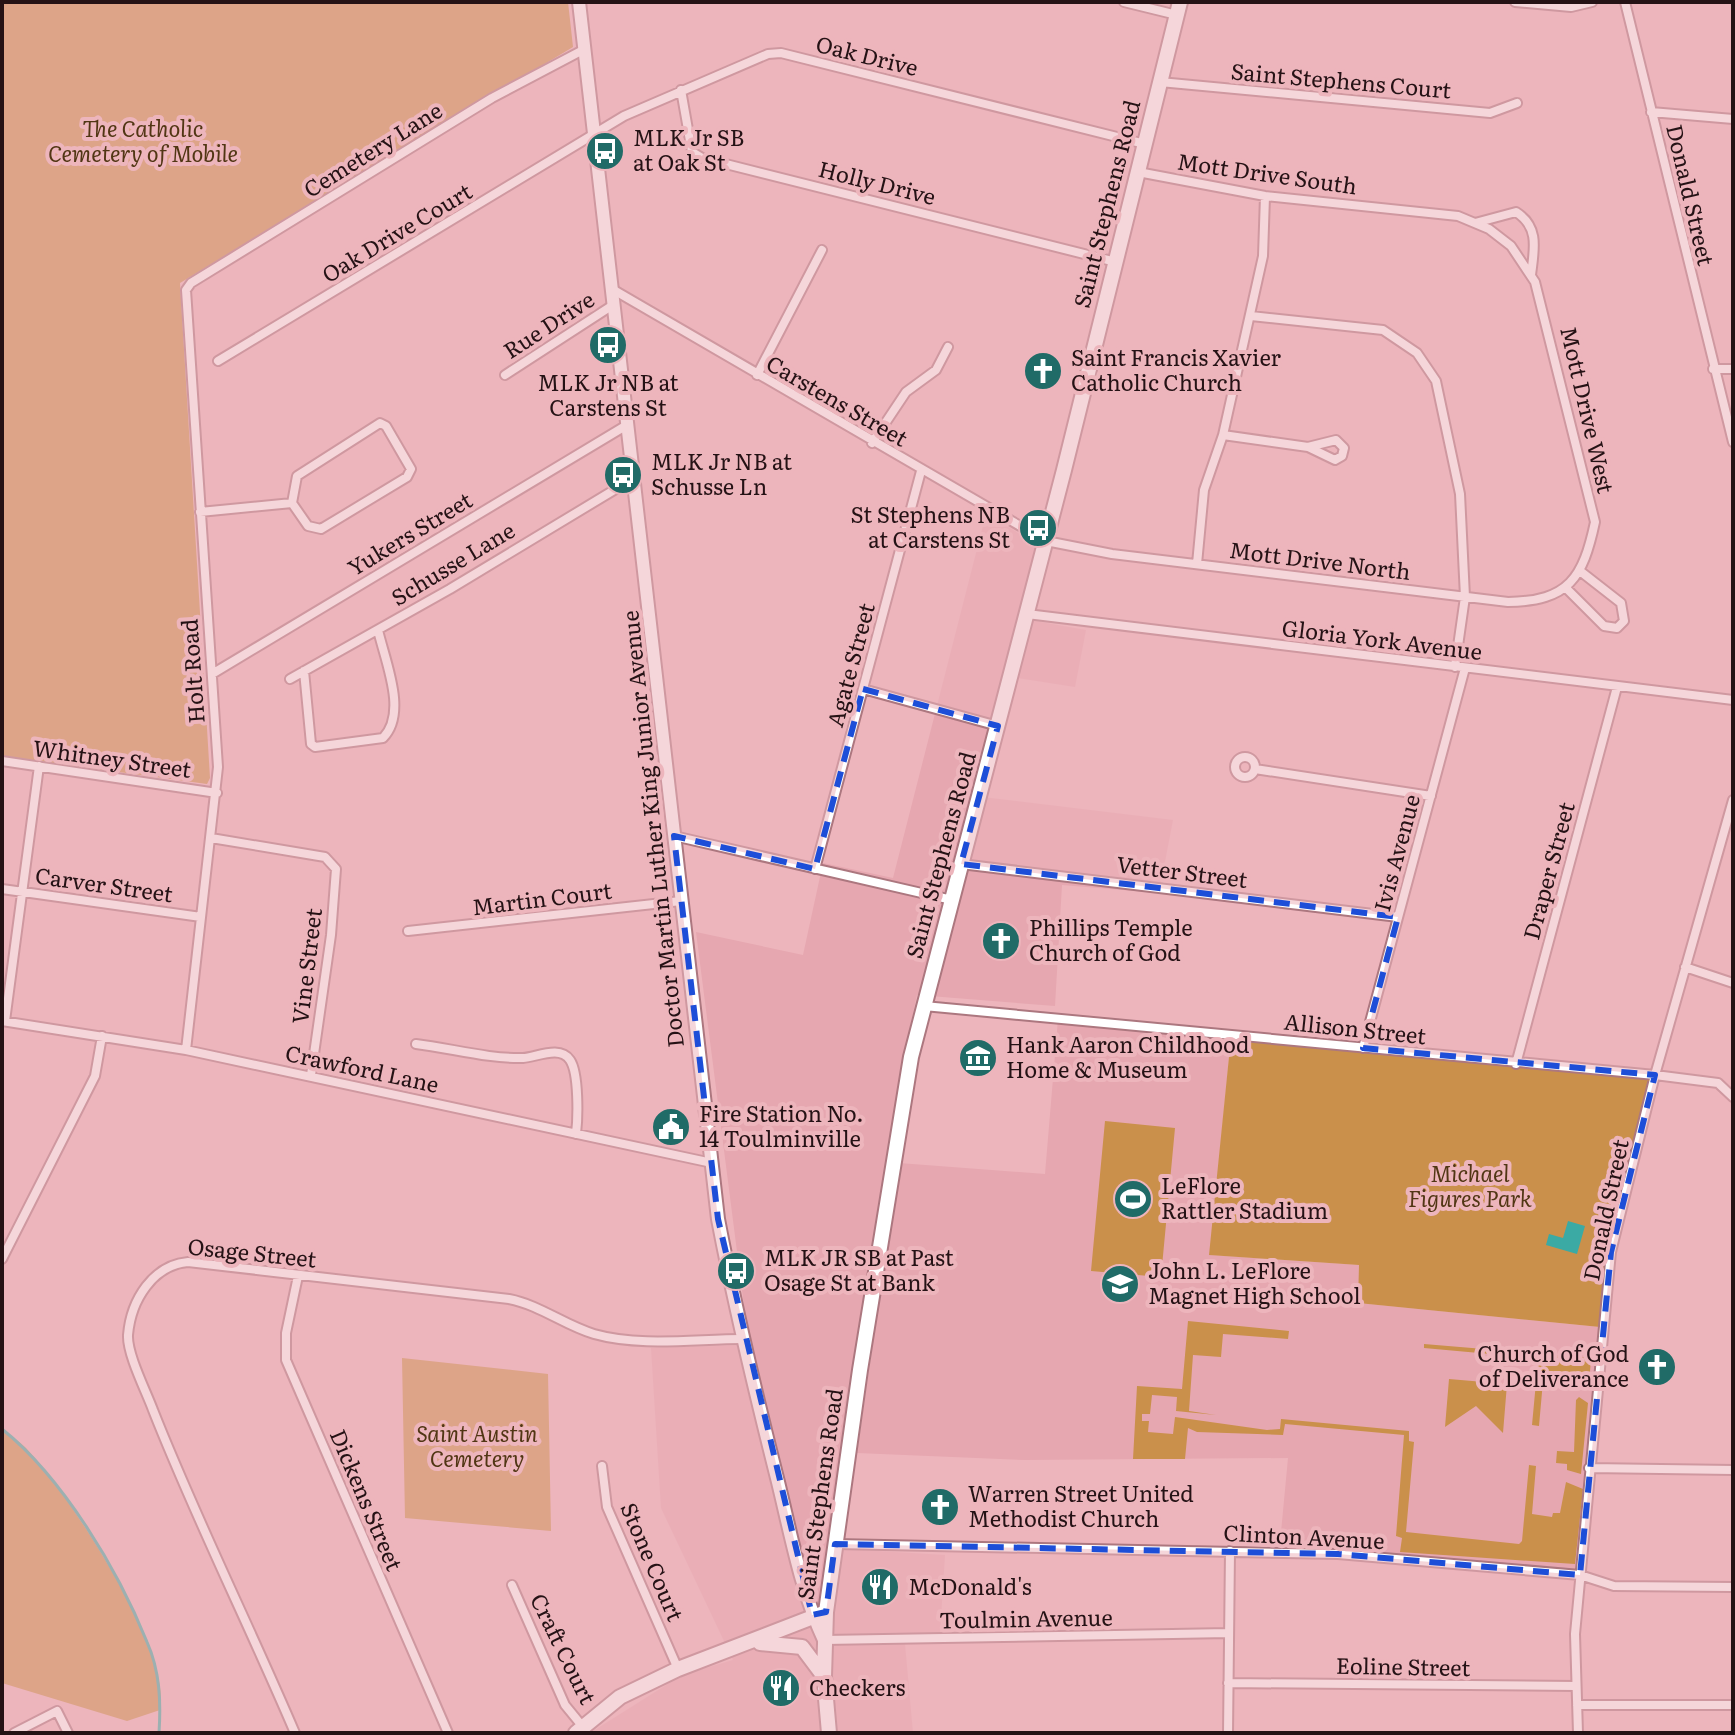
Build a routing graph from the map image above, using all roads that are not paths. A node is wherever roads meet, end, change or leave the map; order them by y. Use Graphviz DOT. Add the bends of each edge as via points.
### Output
graph roads {
  1 [pos="579,2"];
  2 [pos="1124,2"];
  3 [pos="1515,2"];
  4 [pos="1592,2"];
  5 [pos="1625,2"];
  6 [pos="1560,3"];
  7 [pos="1179,8"];
  8 [pos="583,50"];
  9 [pos="1160,82"];
  10 [pos="681,90"];
  11 [pos="1517,103"];
  12 [pos="1651,112"];
  13 [pos="1733,119"];
  14 [pos="592,134"];
  15 [pos="1145,144"];
  16 [pos="1138,172"];
  17 [pos="1265,196"];
  18 [pos="1391,208"];
  19 [pos="1475,223"];
  20 [pos="822,250"];
  21 [pos="1116,262"];
  22 [pos="1531,276"];
  23 [pos="612,289"];
  24 [pos="186,290"];
  25 [pos="613,305"];
  26 [pos="1251,316"];
  27 [pos="948,347"];
  28 [pos="218,361"];
  29 [pos="1713,369"];
  30 [pos="1733,369"];
  31 [pos="505,375"];
  32 [pos="757,375"];
  33 [pos="627,425"];
  34 [pos="1223,435"];
  35 [pos="1733,442"];
  36 [pos="872,443"];
  37 [pos="1308,447"];
  38 [pos="921,471"];
  39 [pos="634,478"];
  40 [pos="292,503"];
  41 [pos="200,512"];
  42 [pos="1046,541"];
  43 [pos="1197,564"];
  44 [pos="1580,571"];
  45 [pos="1567,589"];
  46 [pos="1465,597"];
  47 [pos="1027,614"];
  48 [pos="378,630"];
  49 [pos="1455,667"];
  50 [pos="1465,668"];
  51 [pos="304,671"];
  52 [pos="212,674"];
  53 [pos="290,679"];
  54 [pos="1617,687"];
  55 [pos="863,689"];
  56 [pos="1733,700"];
  57 [pos="998,726"];
  58 [pos="2,761"];
  59 [pos="39,766"];
  60 [pos="1255,769"];
  61 [pos="217,793"];
  62 [pos="1431,796"];
  63 [pos="1733,800"];
  64 [pos="674,836"];
  65 [pos="211,838"];
  66 [pos="961,864"];
  67 [pos="815,869"];
  68 [pos="2,889"];
  69 [pos="22,892"];
  70 [pos="952,900"];
  71 [pos="681,901"];
  72 [pos="201,917"];
  73 [pos="1398,917"];
  74 [pos="408,931"];
  75 [pos="1685,967"];
  76 [pos="1733,983"];
  77 [pos="924,1006"];
  78 [pos="3,1021"];
  79 [pos="102,1036"];
  80 [pos="416,1044"];
  81 [pos="1363,1048"];
  82 [pos="186,1050"];
  83 [pos="1516,1064"];
  84 [pos="311,1075"];
  85 [pos="1655,1075"];
  86 [pos="1732,1095"];
  87 [pos="576,1134"];
  88 [pos="712,1163"];
  89 [pos="2,1259"];
  90 [pos="298,1276"];
  91 [pos="743,1339"];
  92 [pos="602,1466"];
  93 [pos="1589,1468"];
  94 [pos="1733,1470"];
  95 [pos="835,1544"];
  96 [pos="1230,1551"];
  97 [pos="1580,1575"];
  98 [pos="512,1585"];
  99 [pos="1733,1587"];
  100 [pos="819,1614"];
  101 [pos="1229,1633"];
  102 [pos="824,1640"];
  103 [pos="748,1643"];
  104 [pos="678,1669"];
  105 [pos="824,1676"];
  106 [pos="1228,1683"];
  107 [pos="1576,1686"];
  108 [pos="1577,1705"];
  109 [pos="1733,1705"];
  110 [pos="579,1730"];
  111 [pos="14,1733"];
  112 [pos="68,1733"];
  113 [pos="295,1733"];
  114 [pos="448,1733"];
  115 [pos="829,1733"];
  116 [pos="1228,1733"];
  117 [pos="1578,1733"];
  1 -- 8 [label="main road, Doctor Martin Luther King Junior Avenue"];
  2 -- 7 [label="street"];
  3 -- 6 [label="street"];
  4 -- 6 [label="street" via="1571,7"];
  5 -- 12 [label="street, Donald Street"];
  7 -- 9 [label="main road, Saint Stephens Road"];
  8 -- 14 [label="main road, Doctor Martin Luther King Junior Avenue"];
  8 -- 24 [label="street, Cemetery Lane" via="492,98"];
  9 -- 11 [label="street, Saint Stephens Court" via="1490,113"];
  9 -- 15 [label="main road, Saint Stephens Road"];
  10 -- 14 [label="street, Oak Drive"];
  10 -- 15 [label="street, Oak Drive" via="781,53"];
  10 -- 21 [label="street, Holly Drive" via="692,152 702,158"];
  12 -- 13 [label="street"];
  12 -- 29 [label="street, Donald Street"];
  14 -- 23 [label="main road, Doctor Martin Luther King Junior Avenue"];
  14 -- 28 [label="street, Oak Drive Court"];
  15 -- 16 [label="main road, Saint Stephens Road"];
  16 -- 17 [label="street, Mott Drive South"];
  16 -- 21 [label="main road, Saint Stephens Road"];
  17 -- 18 [label="street, Mott Drive South"];
  17 -- 26 [label="street" via="1263,256"];
  18 -- 19 [label="street, Mott Drive West"];
  19 -- 22 [label="street, Mott Drive West" via="1511,246"];
  19 -- 22 [label="street" via="1516,212 1526,218 1534,235"];
  20 -- 32 [label="street"];
  21 -- 42 [label="main road, Saint Stephens Road"];
  22 -- 44 [label="street, Mott Drive West" via="1548,325 1595,522"];
  23 -- 25 [label="main road, Doctor Martin Luther King Junior Avenue"];
  23 -- 32 [label="street, Carstens Street"];
  24 -- 41 [label="street, Holt Road"];
  25 -- 31 [label="street, Rue Drive"];
  25 -- 33 [label="main road, Doctor Martin Luther King Junior Avenue"];
  26 -- 34 [label="street"];
  26 -- 46 [label="street" via="1383,330 1417,353 1436,381 1460,494"];
  27 -- 36 [label="street" via="936,370 906,392"];
  29 -- 30 [label="street"];
  29 -- 35 [label="street, Donald Street"];
  32 -- 36 [label="street, Carstens Street"];
  33 -- 39 [label="main road, Doctor Martin Luther King Junior Avenue"];
  33 -- 52 [label="street, Yukers Street"];
  34 -- 37 [label="street"];
  34 -- 43 [label="street" via="1204,490"];
  36 -- 38 [label="street, Carstens Street"];
  38 -- 42 [label="street, Carstens Street"];
  38 -- 55 [label="street, Agate Street"];
  39 -- 48 [label="street, Schusse Lane"];
  39 -- 64 [label="main road, Doctor Martin Luther King Junior Avenue"];
  40 -- 40 [label="street" via="297,476 380,423 411,469 407,477 321,529 308,526"];
  40 -- 41 [label="street"];
  41 -- 52 [label="street, Holt Road"];
  42 -- 43 [label="street, Mott Drive North"];
  42 -- 47 [label="main road, Saint Stephens Road"];
  43 -- 46 [label="street, Mott Drive North"];
  44 -- 45 [label="street"];
  44 -- 45 [label="street" via="1621,603 1624,621 1617,628 1604,626"];
  45 -- 46 [label="street, Mott Drive North" via="1536,602"];
  46 -- 49 [label="street"];
  47 -- 49 [label="street, Gloria York Avenue"];
  47 -- 57 [label="main road, Saint Stephens Road"];
  48 -- 51 [label="street, Schusse Lane"];
  48 -- 51 [label="street" via="396,713 383,738 311,744"];
  49 -- 50 [label="street, Gloria York Avenue"];
  50 -- 54 [label="street, Gloria York Avenue"];
  50 -- 62 [label="street, Ivis Avenue"];
  51 -- 53 [label="street, Schusse Lane"];
  52 -- 61 [label="street, Holt Road"];
  54 -- 56 [label="street, Gloria York Avenue"];
  54 -- 83 [label="street, Draper Street"];
  55 -- 57 [label="street"];
  55 -- 67 [label="street, Agate Street"];
  57 -- 66 [label="main road, Saint Stephens Road"];
  58 -- 59 [label="street, Whitney Street"];
  59 -- 61 [label="street, Whitney Street"];
  59 -- 69 [label="street"];
  60 -- 62 [label="street"];
  61 -- 65 [label="street, Holt Road"];
  62 -- 73 [label="street, Ivis Avenue"];
  63 -- 75 [label="street, Donald Street"];
  64 -- 67 [label="street"];
  64 -- 71 [label="main road, Doctor Martin Luther King Junior Avenue"];
  65 -- 72 [label="street, Holt Road"];
  65 -- 84 [label="street, Vine Street" via="332,861 336,869"];
  66 -- 70 [label="main road, Saint Stephens Road"];
  66 -- 73 [label="street, Vetter Street"];
  67 -- 70 [label="street"];
  68 -- 69 [label="street, Carver Street"];
  69 -- 72 [label="street, Carver Street"];
  69 -- 78 [label="street"];
  70 -- 77 [label="main road, Saint Stephens Road"];
  71 -- 74 [label="street, Martin Court"];
  71 -- 88 [label="main road, Doctor Martin Luther King Junior Avenue"];
  72 -- 82 [label="street, Holt Road"];
  73 -- 81 [label="street, Ivis Avenue"];
  75 -- 76 [label="street"];
  75 -- 85 [label="street, Donald Street"];
  77 -- 81 [label="street, Allison Street"];
  77 -- 95 [label="main road, Saint Stephens Road" via="878,1256"];
  78 -- 79 [label="street, Crawford Lane"];
  79 -- 82 [label="street, Crawford Lane"];
  79 -- 89 [label="street" via="95,1076"];
  80 -- 87 [label="street" via="521,1058 566,1055 572,1061"];
  81 -- 83 [label="street, Allison Street"];
  82 -- 84 [label="street, Crawford Lane"];
  83 -- 85 [label="street, Allison Street"];
  84 -- 87 [label="street, Crawford Lane"];
  85 -- 86 [label="street, Allison Street" via="1718,1083"];
  85 -- 93 [label="street, Donald Street" via="1611,1252"];
  87 -- 88 [label="street, Crawford Lane"];
  88 -- 91 [label="main road, Doctor Martin Luther King Junior Avenue"];
  90 -- 91 [label="street, Osage Street" via="532,1303 574,1327 619,1339"];
  90 -- 113 [label="street, Osage Street" via="172,1263 156,1272 144,1290 128,1337 172,1457"];
  90 -- 114 [label="street, Dickens Street" via="286,1360"];
  91 -- 100 [label="main road, Doctor Martin Luther King Junior Avenue"];
  92 -- 104 [label="street, Stone Court" via="607,1507"];
  93 -- 94 [label="street"];
  93 -- 97 [label="street, Donald Street"];
  95 -- 96 [label="street, Clinton Avenue"];
  95 -- 100 [label="main road, Saint Stephens Road"];
  96 -- 97 [label="street, Clinton Avenue" via="1338,1554"];
  96 -- 101 [label="street"];
  97 -- 99 [label="street, Clinton Avenue" via="1614,1586"];
  97 -- 107 [label="street, Donald Street"];
  98 -- 110 [label="street, Craft Court"];
  100 -- 102 [label="main road, Saint Stephens Road"];
  100 -- 103 [label="main road"];
  101 -- 102 [label="street, Toulmin Avenue"];
  101 -- 106 [label="street"];
  102 -- 105 [label="main road, Saint Stephens Road"];
  103 -- 104 [label="main road"];
  103 -- 105 [label="main road" via="802,1647"];
  104 -- 110 [label="main road" via="620,1697"];
  105 -- 115 [label="main road, Saint Stephens Road"];
  106 -- 107 [label="street, Eoline Street"];
  106 -- 116 [label="street"];
  107 -- 108 [label="street, Donald Street"];
  108 -- 109 [label="street"];
  108 -- 117 [label="street"];
  111 -- 112 [label="street" via="57,1711"];
}
